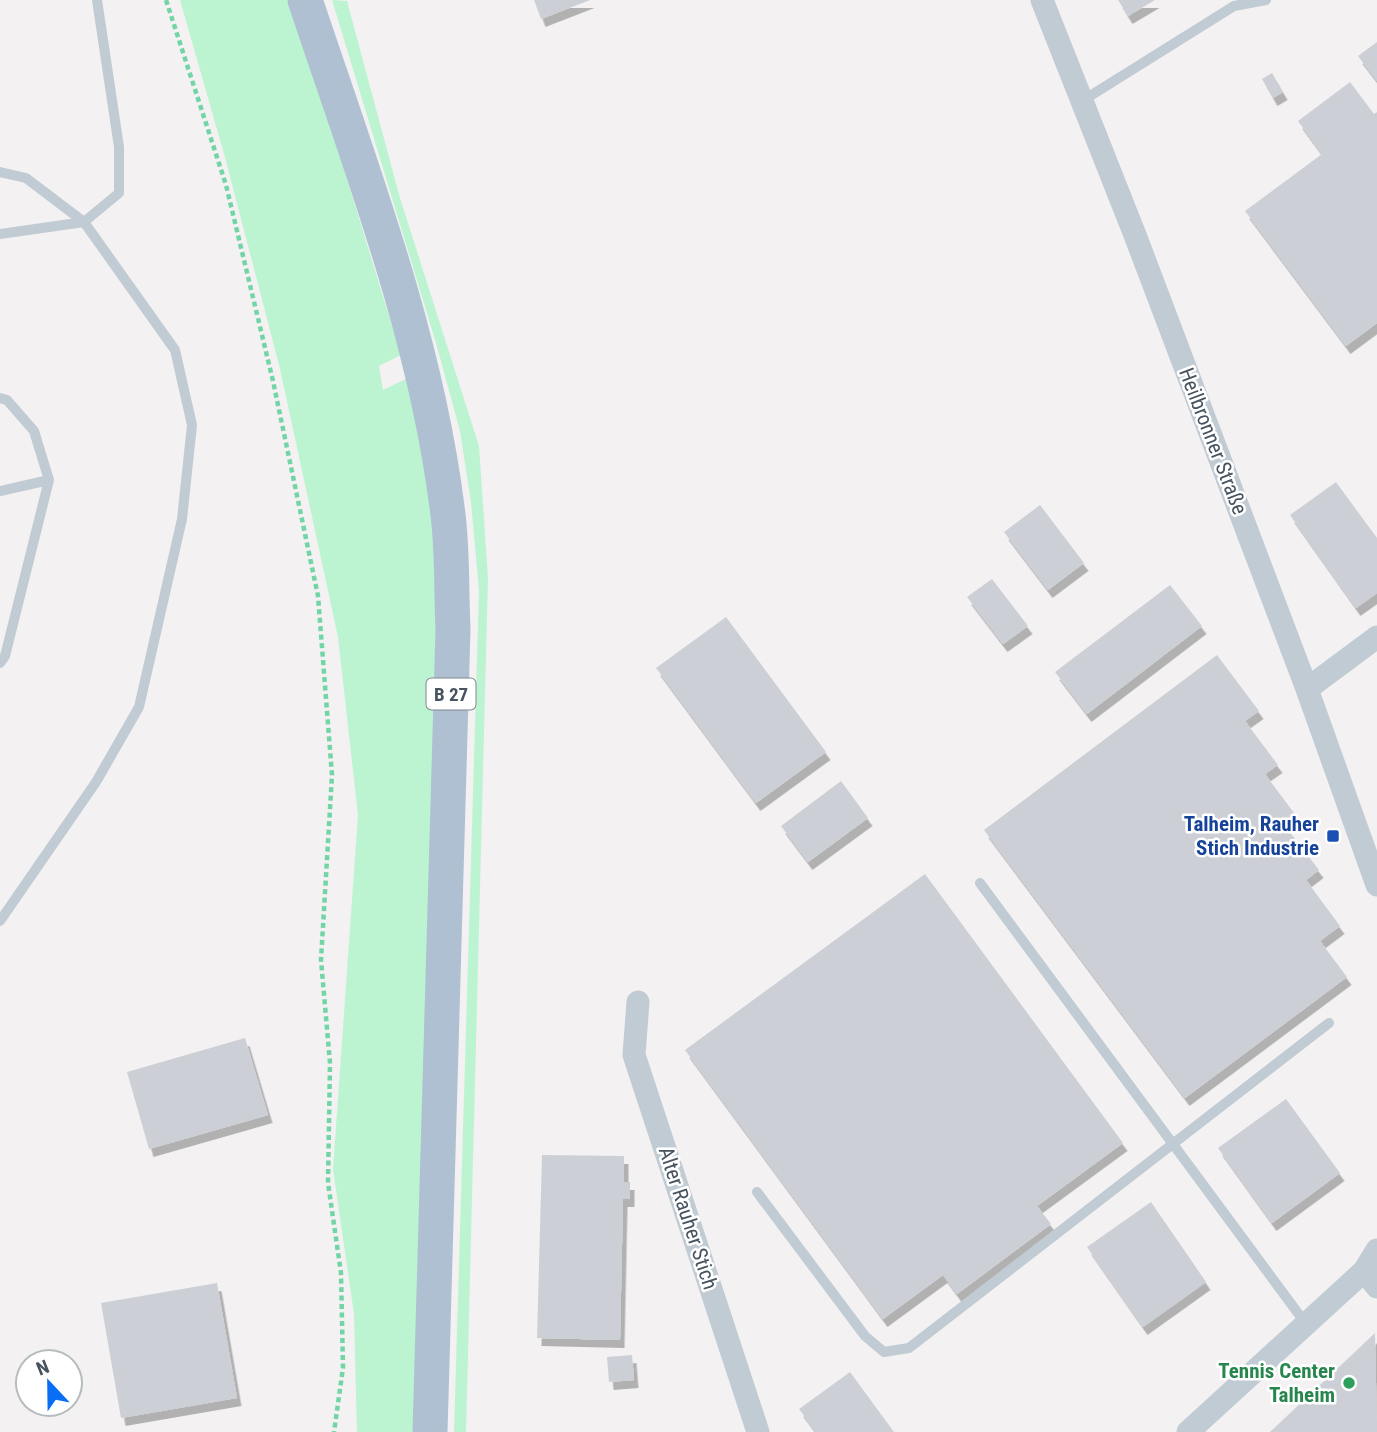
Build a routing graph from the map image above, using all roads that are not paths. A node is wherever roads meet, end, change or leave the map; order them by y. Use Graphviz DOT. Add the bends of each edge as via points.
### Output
graph roads {
  1 [pos="97,0"];
  2 [pos="305,0"];
  3 [pos="1042,0"];
  4 [pos="1266,0"];
  5 [pos="1082,101"];
  6 [pos="0,172"];
  7 [pos="84,222"];
  8 [pos="0,234"];
  9 [pos="0,398"];
  10 [pos="50,480"];
  11 [pos="0,491"];
  12 [pos="1377,637"];
  13 [pos="0,663"];
  14 [pos="1307,689"];
  15 [pos="980,883"];
  16 [pos="1377,885"];
  17 [pos="0,921"];
  18 [pos="638,1002"];
  19 [pos="1329,1023"];
  20 [pos="1174,1145"];
  21 [pos="757,1192"];
  22 [pos="1377,1250"];
  23 [pos="1370,1279"];
  24 [pos="1306,1324"];
  25 [pos="430,1432"];
  26 [pos="758,1432"];
  27 [pos="1188,1432"];
  1 -- 7 [label="lane" via="120,148 120,192"];
  2 -- 25 [label="main road, B 27" via="401,295 428,400 448,509 453,629"];
  3 -- 5 [label="street, Heilbronner Straße"];
  4 -- 5 [label="lane" via="1234,6"];
  5 -- 14 [label="street, Heilbronner Straße"];
  6 -- 7 [label="lane" via="26,178"];
  7 -- 8 [label="lane"];
  7 -- 17 [label="lane" via="175,350 192,425 182,519 139,707 96,782"];
  9 -- 10 [label="lane" via="34,431"];
  10 -- 11 [label="lane"];
  10 -- 13 [label="lane"];
  12 -- 14 [label="street"];
  14 -- 16 [label="street, Heilbronner Straße"];
  15 -- 20 [label="lane"];
  18 -- 26 [label="street, Alter Rauher Stich" via="634,1055"];
  19 -- 20 [label="lane"];
  20 -- 21 [label="lane" via="909,1348 884,1352 865,1336"];
  20 -- 24 [label="lane"];
  22 -- 23 [label="street"];
  23 -- 24 [label="street"];
  24 -- 27 [label="street"];
}
